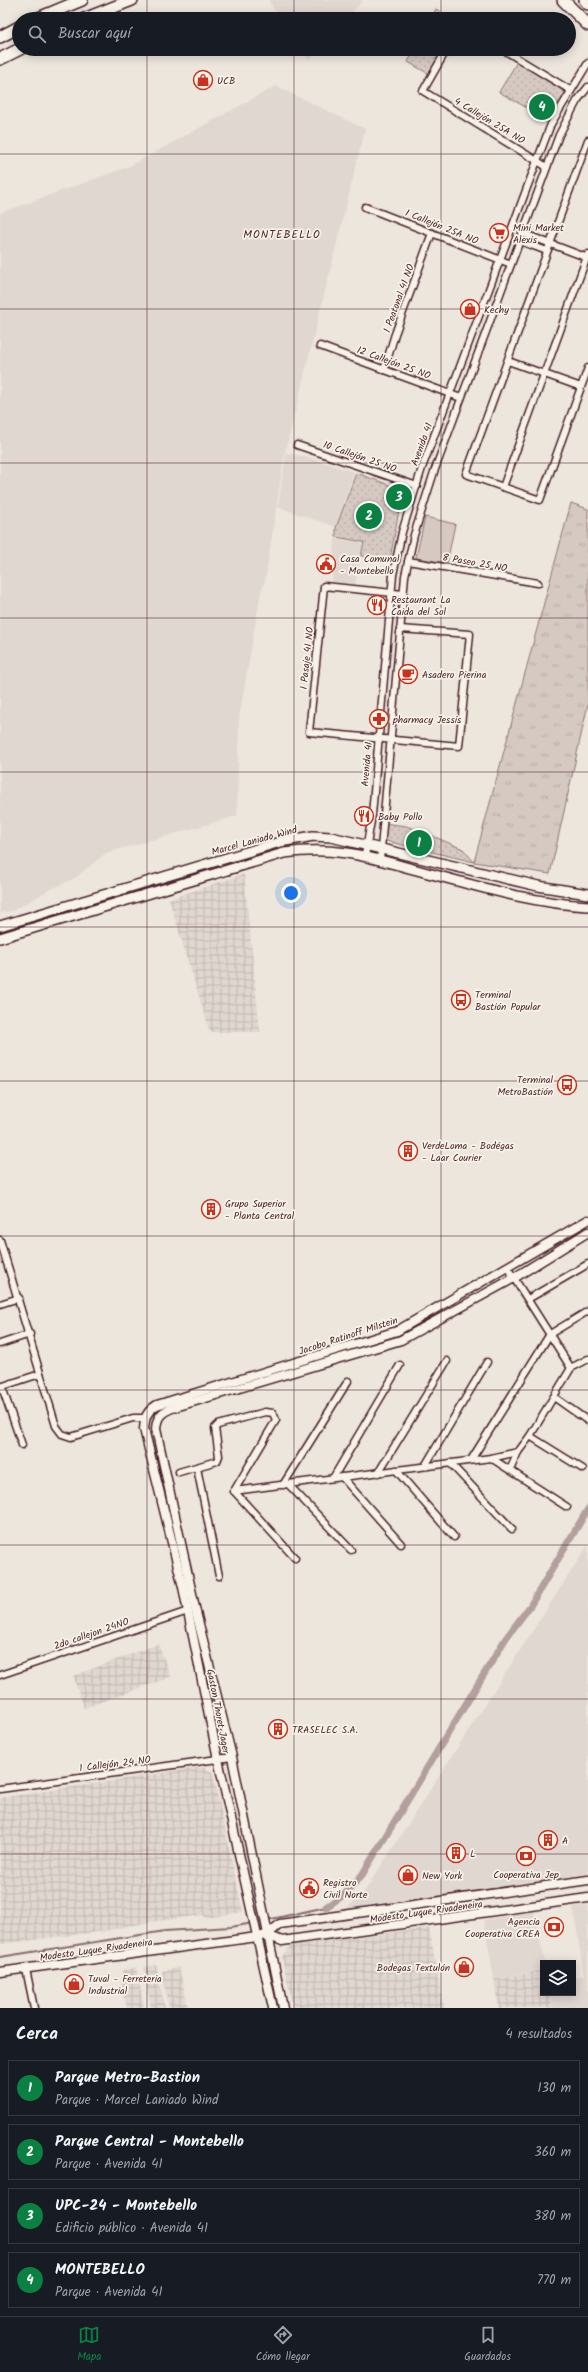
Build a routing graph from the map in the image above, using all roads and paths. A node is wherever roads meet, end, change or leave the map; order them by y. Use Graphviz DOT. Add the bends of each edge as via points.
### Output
graph roads {
  1 [pos="82,0"];
  2 [pos="132,0"];
  3 [pos="562,0"];
  4 [pos="585,0"];
  5 [pos="588,4"];
  6 [pos="53,12"];
  7 [pos="102,12"];
  8 [pos="574,12"];
  9 [pos="576,13"];
  10 [pos="588,25"];
  11 [pos="12,31"];
  12 [pos="0,37"];
  13 [pos="12,53"];
  14 [pos="443,56"];
  15 [pos="514,56"];
  16 [pos="0,59"];
  17 [pos="588,63"];
  18 [pos="588,87"];
  19 [pos="570,90"];
  20 [pos="588,140"];
  21 [pos="537,161"];
  22 [pos="547,167"];
  23 [pos="365,207"];
  24 [pos="432,233"];
  25 [pos="522,233"];
  26 [pos="520,241"];
  27 [pos="550,244"];
  28 [pos="547,251"];
  29 [pos="588,256"];
  30 [pos="500,260"];
  31 [pos="511,264"];
  32 [pos="320,346"];
  33 [pos="467,348"];
  34 [pos="478,352"];
  35 [pos="508,361"];
  36 [pos="588,368"];
  37 [pos="384,370"];
  38 [pos="544,374"];
  39 [pos="581,387"];
  40 [pos="450,394"];
  41 [pos="461,398"];
  42 [pos="298,445"];
  43 [pos="417,486"];
  44 [pos="503,487"];
  45 [pos="408,561"];
  46 [pos="538,583"];
  47 [pos="391,593"];
  48 [pos="403,594"];
  49 [pos="400,628"];
  50 [pos="379,738"];
  51 [pos="390,740"];
  52 [pos="367,845"];
  53 [pos="381,848"];
  54 [pos="365,856"];
  55 [pos="380,860"];
  56 [pos="588,894"];
  57 [pos="588,906"];
  58 [pos="0,926"];
  59 [pos="0,938"];
  60 [pos="588,1220"];
  61 [pos="588,1232"];
  62 [pos="0,1240"];
  63 [pos="8,1264"];
  64 [pos="588,1264"];
  65 [pos="0,1266"];
  66 [pos="507,1268"];
  67 [pos="514,1278"];
  68 [pos="19,1298"];
  69 [pos="528,1299"];
  70 [pos="0,1304"];
  71 [pos="588,1311"];
  72 [pos="30,1334"];
  73 [pos="550,1334"];
  74 [pos="0,1344"];
  75 [pos="588,1358"];
  76 [pos="447,1361"];
  77 [pos="487,1362"];
  78 [pos="400,1365"];
  79 [pos="572,1368"];
  80 [pos="40,1374"];
  81 [pos="270,1375"];
  82 [pos="348,1381"];
  83 [pos="1,1387"];
  84 [pos="554,1397"];
  85 [pos="145,1418"];
  86 [pos="157,1418"];
  87 [pos="587,1418"];
  88 [pos="530,1436"];
  89 [pos="22,1445"];
  90 [pos="518,1452"];
  91 [pos="491,1458"];
  92 [pos="471,1460"];
  93 [pos="450,1463"];
  94 [pos="425,1466"];
  95 [pos="197,1468"];
  96 [pos="583,1468"];
  97 [pos="396,1470"];
  98 [pos="510,1470"];
  99 [pos="179,1472"];
  100 [pos="378,1472"];
  101 [pos="342,1477"];
  102 [pos="333,1478"];
  103 [pos="286,1485"];
  104 [pos="234,1491"];
  105 [pos="567,1507"];
  106 [pos="512,1529"];
  107 [pos="181,1534"];
  108 [pos="170,1537"];
  109 [pos="454,1537"];
  110 [pos="401,1544"];
  111 [pos="351,1550"];
  112 [pos="296,1558"];
  113 [pos="219,1576"];
  114 [pos="188,1611"];
  115 [pos="0,1675"];
  116 [pos="232,1757"];
  117 [pos="218,1759"];
  118 [pos="0,1788"];
  119 [pos="588,1880"];
  120 [pos="588,1898"];
  121 [pos="267,1935"];
  122 [pos="257,1937"];
  123 [pos="26,1969"];
  124 [pos="0,1972"];
  125 [pos="34,2008"];
  126 [pos="273,2008"];
  127 [pos="283,2008"];
  1 -- 6 [label="highway"];
  2 -- 7 [label="highway"];
  3 -- 8 [label="highway"];
  4 -- 5 [label="highway"];
  9 -- 10 [label="highway"];
  11 -- 12 [label="highway"];
  13 -- 16 [label="highway"];
  14 -- 21 [label="street, 4 Callejón 25A NO" via="423,91"];
  15 -- 19 [label="street"];
  17 -- 19 [label="street, Avenida 41"];
  18 -- 22 [label="street" via="577,101 559,135"];
  19 -- 21 [label="street, Avenida 41" via="551,124"];
  20 -- 27 [label="street"];
  21 -- 22 [label="street, 4 Callejón 25A NO"];
  21 -- 30 [label="street, Avenida 41"];
  22 -- 25 [label="street"];
  23 -- 24 [label="street, 1 Callejón 25A NO"];
  24 -- 30 [label="street, 1 Callejón 25A NO"];
  24 -- 37 [label="street, 1 Peatonal 41 NO"];
  25 -- 26 [label="street"];
  25 -- 27 [label="street"];
  26 -- 28 [label="street"];
  26 -- 31 [label="street"];
  27 -- 28 [label="street"];
  27 -- 29 [label="street"];
  28 -- 35 [label="street"];
  29 -- 38 [label="street"];
  30 -- 31 [label="street, 1 Callejón 25A NO"];
  30 -- 33 [label="street, Avenida 41"];
  31 -- 34 [label="street"];
  32 -- 37 [label="street, 12 Callejón 25 NO"];
  33 -- 34 [label="street"];
  33 -- 40 [label="street, Avenida 41"];
  34 -- 41 [label="street"];
  35 -- 38 [label="street"];
  35 -- 44 [label="street" via="466,474"];
  36 -- 39 [label="street"];
  37 -- 40 [label="street, 12 Callejón 25 NO"];
  38 -- 39 [label="street"];
  38 -- 44 [label="street"];
  39 -- 44 [label="street" via="540,500"];
  40 -- 41 [label="street, 12 Callejón 25 NO"];
  40 -- 43 [label="street, Avenida 41"];
  41 -- 45 [label="street" via="434,472"];
  42 -- 43 [label="street, 10 Callejón 25 NO"];
  43 -- 47 [label="street, Avenida 41" via="402,532"];
  45 -- 46 [label="street, 8 Paseo 25 NO"];
  45 -- 48 [label="street"];
  47 -- 48 [label="street"];
  47 -- 50 [label="street, Avenida 41"];
  47 -- 50 [label="street, 1 Pasaje 41 NO" via="324,586 309,732"];
  48 -- 49 [label="street"];
  49 -- 51 [label="street"];
  49 -- 51 [label="street" via="470,634 459,746"];
  50 -- 51 [label="street"];
  50 -- 52 [label="street, Avenida 41"];
  51 -- 53 [label="street"];
  52 -- 53 [label="main road, Marcel Laniado Wind"];
  52 -- 54 [label="street, Avenida 41"];
  52 -- 58 [label="main road, Marcel Laniado Wind" via="331,837 312,836 280,842"];
  53 -- 55 [label="street"];
  53 -- 56 [label="main road, Marcel Laniado Wind" via="538,886"];
  54 -- 55 [label="main road, Marcel Laniado Wind"];
  54 -- 59 [label="main road, Marcel Laniado Wind" via="313,849 284,853"];
  55 -- 57 [label="main road, Marcel Laniado Wind" via="535,900"];
  60 -- 66 [label="street, Jacobo Ratinoff Milstein"];
  61 -- 67 [label="street, Jacobo Ratinoff Milstein"];
  62 -- 63 [label="street"];
  63 -- 65 [label="street"];
  63 -- 68 [label="street"];
  64 -- 69 [label="street"];
  66 -- 67 [label="street"];
  66 -- 81 [label="street, Jacobo Ratinoff Milstein" via="397,1331"];
  67 -- 69 [label="street"];
  67 -- 81 [label="street, Jacobo Ratinoff Milstein" via="401,1340"];
  68 -- 70 [label="street"];
  68 -- 72 [label="street"];
  69 -- 73 [label="street"];
  71 -- 73 [label="street"];
  72 -- 74 [label="street"];
  72 -- 80 [label="street"];
  73 -- 79 [label="street"];
  73 -- 92 [label="street"];
  75 -- 79 [label="street"];
  76 -- 100 [label="street"];
  77 -- 94 [label="street"];
  78 -- 102 [label="street"];
  79 -- 84 [label="street"];
  80 -- 83 [label="street"];
  80 -- 85 [label="street" via="56,1426 62,1434 71,1437 133,1418"];
  81 -- 85 [label="street, Jacobo Ratinoff Milstein" via="157,1405 148,1410"];
  81 -- 86 [label="street, Jacobo Ratinoff Milstein" via="172,1408 162,1412"];
  82 -- 103 [label="street"];
  83 -- 89 [label="street"];
  84 -- 87 [label="street"];
  84 -- 88 [label="street"];
  85 -- 108 [label="street, Gaston Thoret Jager" via="144,1429"];
  86 -- 107 [label="street, Gaston Thoret Jager" via="156,1429"];
  88 -- 90 [label="street"];
  88 -- 96 [label="street"];
  90 -- 91 [label="street"];
  90 -- 98 [label="street"];
  91 -- 92 [label="street"];
  91 -- 98 [label="street"];
  92 -- 93 [label="street"];
  93 -- 94 [label="street"];
  93 -- 106 [label="street"];
  94 -- 97 [label="street"];
  95 -- 99 [label="street"];
  95 -- 104 [label="street" via="217,1461 219,1456 215,1428 265,1412 273,1413 276,1420"];
  95 -- 113 [label="street"];
  97 -- 100 [label="street"];
  97 -- 109 [label="street"];
  98 -- 105 [label="street"];
  100 -- 101 [label="street"];
  101 -- 102 [label="street"];
  101 -- 110 [label="street"];
  102 -- 103 [label="street"];
  103 -- 104 [label="street"];
  103 -- 111 [label="street"];
  104 -- 112 [label="street"];
  107 -- 108 [label="street"];
  107 -- 116 [label="street, Gaston Thoret Jager" via="196,1612"];
  108 -- 114 [label="street, Gaston Thoret Jager"];
  114 -- 115 [label="street, 2do callejon 24NO"];
  114 -- 117 [label="street, Gaston Thoret Jager"];
  116 -- 117 [label="street, 1 Callejón 24 NO"];
  116 -- 121 [label="street, Gaston Thoret Jager"];
  117 -- 118 [label="street, 1 Callejón 24 NO"];
  117 -- 122 [label="street, Gaston Thoret Jager"];
  119 -- 121 [label="street, Modesto Luque Rivadeneira" via="280,1924"];
  120 -- 121 [label="street, Modesto Luque Rivadeneira" via="282,1941"];
  121 -- 122 [label="street, Modesto Luque Rivadeneira"];
  121 -- 127 [label="street, Gaston Thoret Jager"];
  122 -- 123 [label="street, Modesto Luque Rivadeneira"];
  122 -- 126 [label="street, Gaston Thoret Jager"];
  123 -- 124 [label="street, Modesto Luque Rivadeneira"];
  123 -- 125 [label="street"];
}
